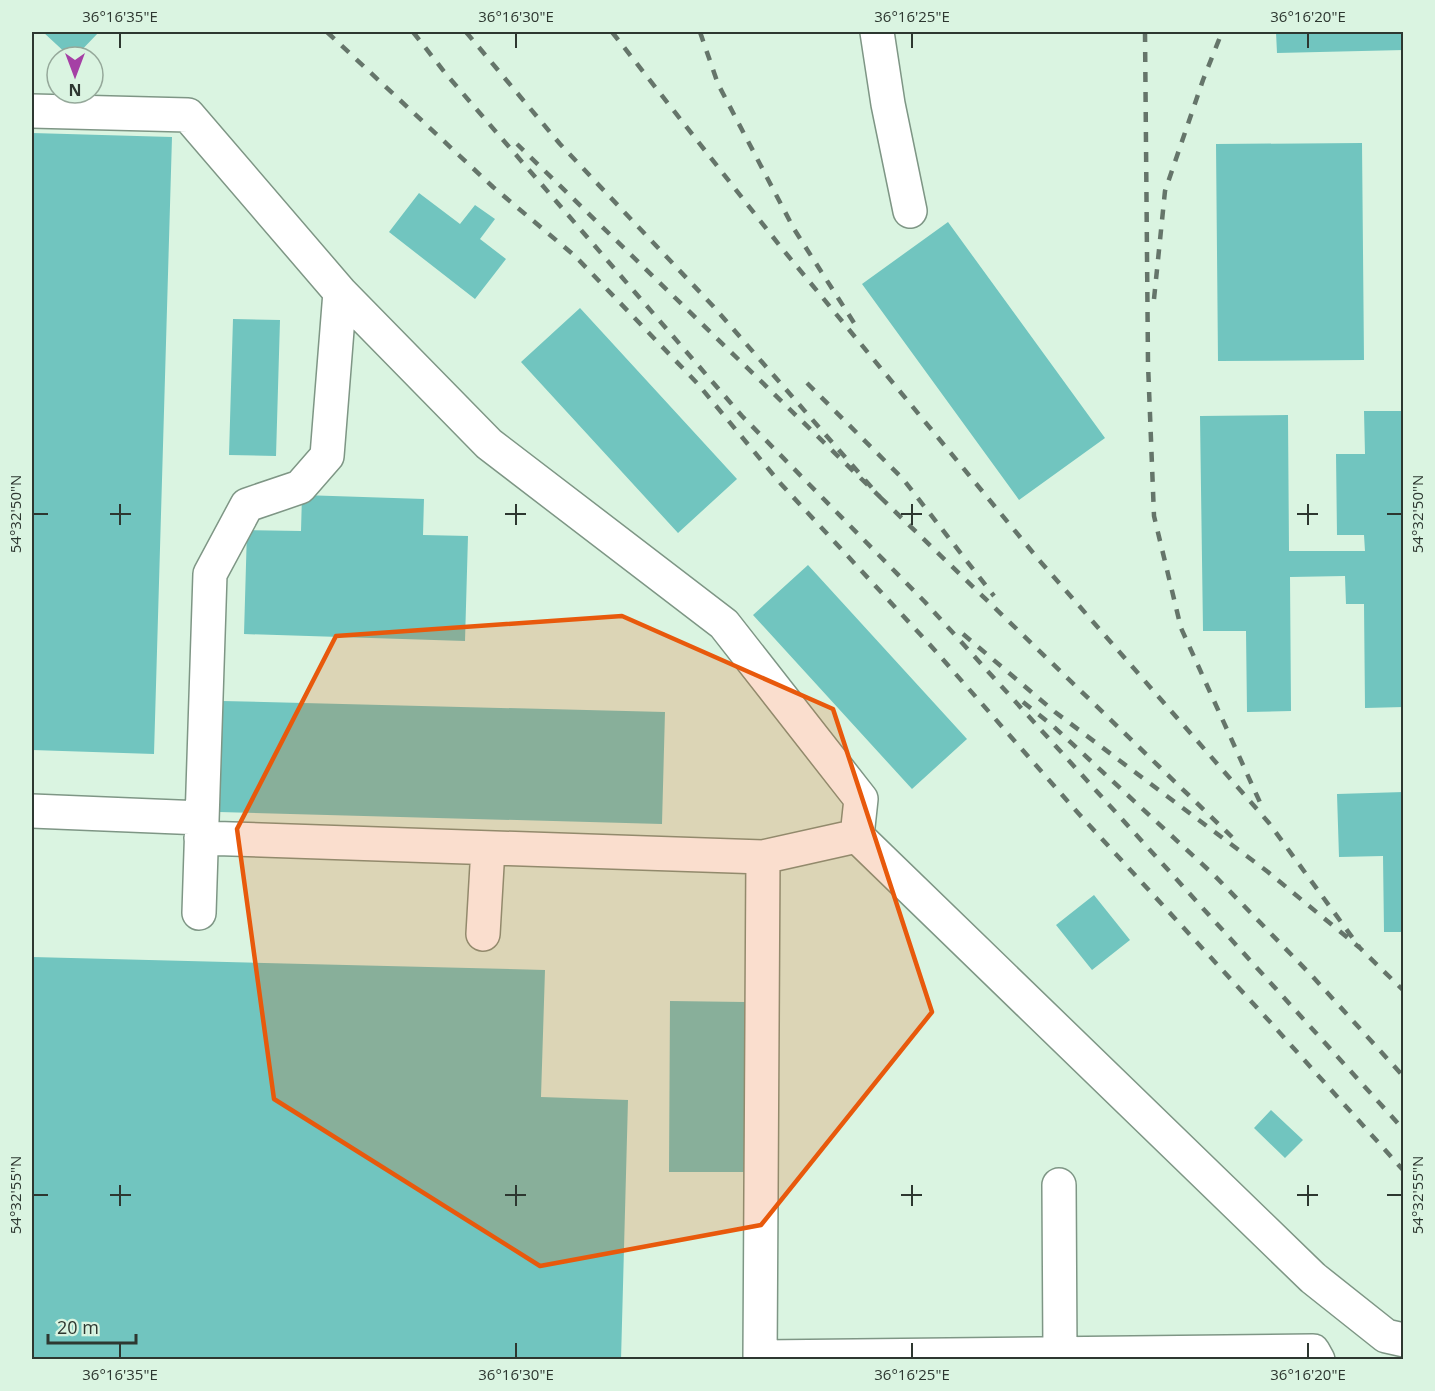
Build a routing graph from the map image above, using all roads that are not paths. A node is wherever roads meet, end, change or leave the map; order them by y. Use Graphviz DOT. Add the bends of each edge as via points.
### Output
graph roads {
  1 [pos="877,32"];
  2 [pos="32,111"];
  3 [pos="910,211"];
  4 [pos="340,292"];
  5 [pos="32,811"];
  6 [pos="201,828"];
  7 [pos="857,836"];
  8 [pos="488,848"];
  9 [pos="763,857"];
  10 [pos="199,913"];
  11 [pos="483,934"];
  12 [pos="1059,1185"];
  13 [pos="1404,1341"];
  14 [pos="1060,1354"];
  15 [pos="760,1358"];
  16 [pos="1317,1359"];
  1 -- 3 [label="lane"];
  2 -- 4 [label="lane" via="188,115"];
  4 -- 6 [label="lane" via="327,456 300,487 248,505 210,574"];
  4 -- 7 [label="lane" via="489,444 724,624 861,799"];
  5 -- 6 [label="lane"];
  6 -- 8 [label="lane"];
  6 -- 10 [label="lane"];
  7 -- 9 [label="lane"];
  7 -- 13 [label="lane" via="1313,1278 1386,1336"];
  8 -- 9 [label="lane"];
  8 -- 11 [label="lane"];
  9 -- 15 [label="lane"];
  12 -- 14 [label="lane"];
  14 -- 15 [label="lane"];
  14 -- 16 [label="lane" via="1313,1351"];
}
